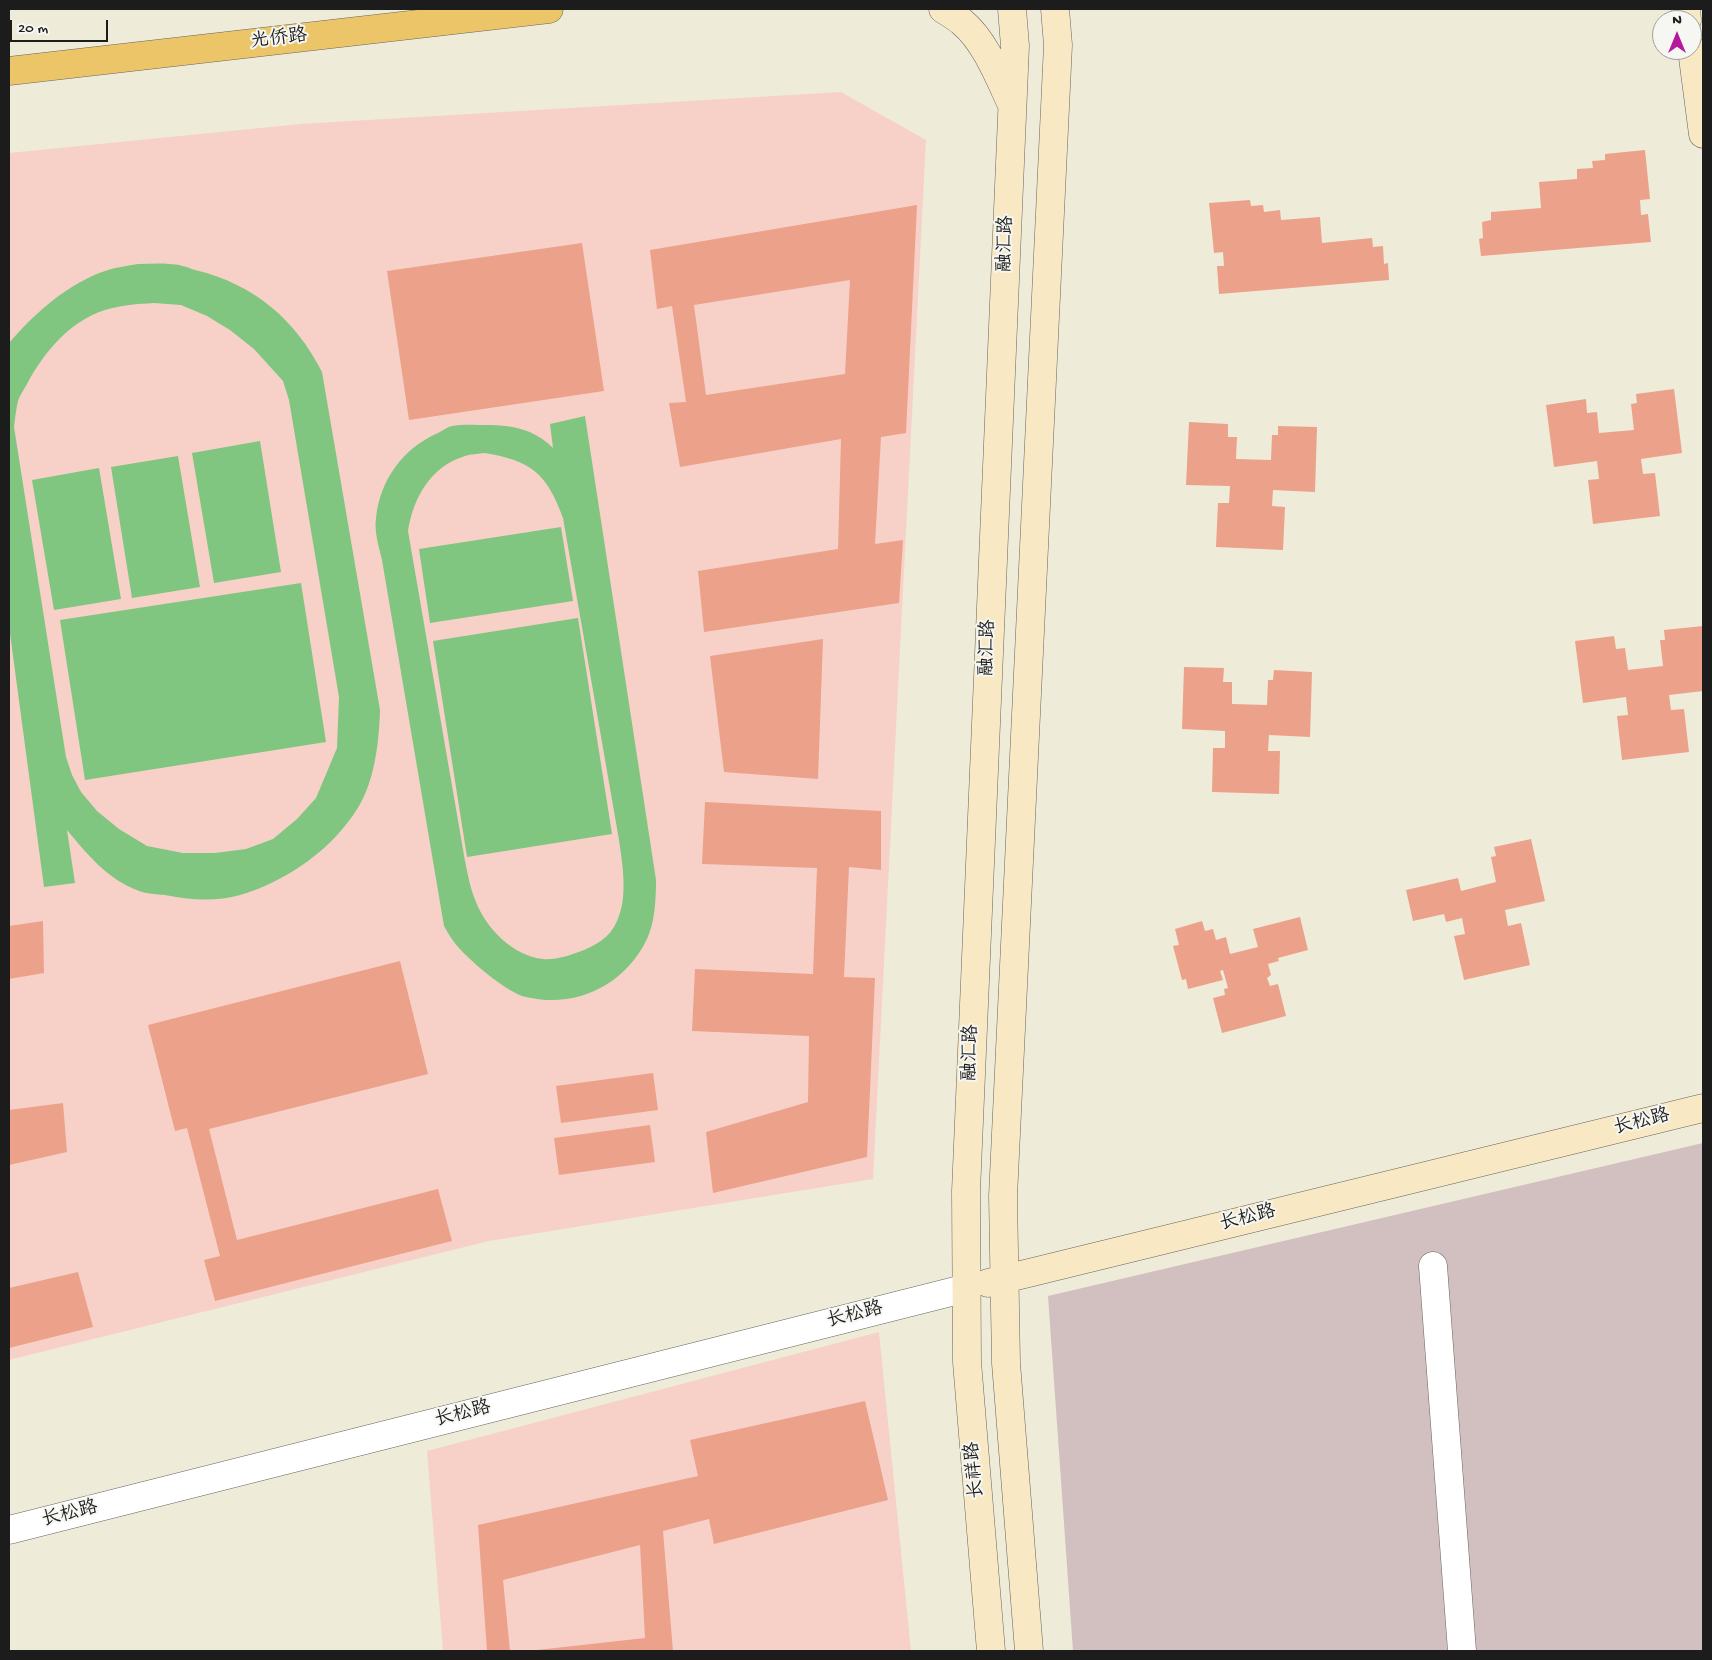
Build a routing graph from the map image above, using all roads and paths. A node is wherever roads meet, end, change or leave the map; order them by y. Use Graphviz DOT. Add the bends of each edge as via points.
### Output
graph roads {
  1 [pos="549,9"];
  2 [pos="943,9"];
  3 [pos="1012,9"];
  4 [pos="1055,9"];
  5 [pos="1693,60"];
  6 [pos="9,71"];
  7 [pos="1012,105"];
  8 [pos="1703,134"];
  9 [pos="1703,1108"];
  10 [pos="1433,1266"];
  11 [pos="1004,1279"];
  12 [pos="967,1288"];
  13 [pos="9,1530"];
  14 [pos="991,1651"];
  15 [pos="1029,1651"];
  16 [pos="1462,1651"];
  1 -- 6 [label="main road, 光侨路"];
  2 -- 7 [label="street" via="963,23 978,40"];
  3 -- 7 [label="street, 融汇路" via="1015,46"];
  4 -- 11 [label="street, 融汇路" via="1058,45 1003,1196"];
  5 -- 8 [label="street"];
  7 -- 12 [label="street, 融汇路" via="966,1190"];
  9 -- 11 [label="street, 长松路"];
  10 -- 16 [label="street"];
  11 -- 12 [label="street, 长松路"];
  11 -- 15 [label="street, 融汇路" via="1006,1363"];
  12 -- 13 [label="street, 长松路"];
  12 -- 14 [label="street, 长祥路" via="967,1362"];
}
